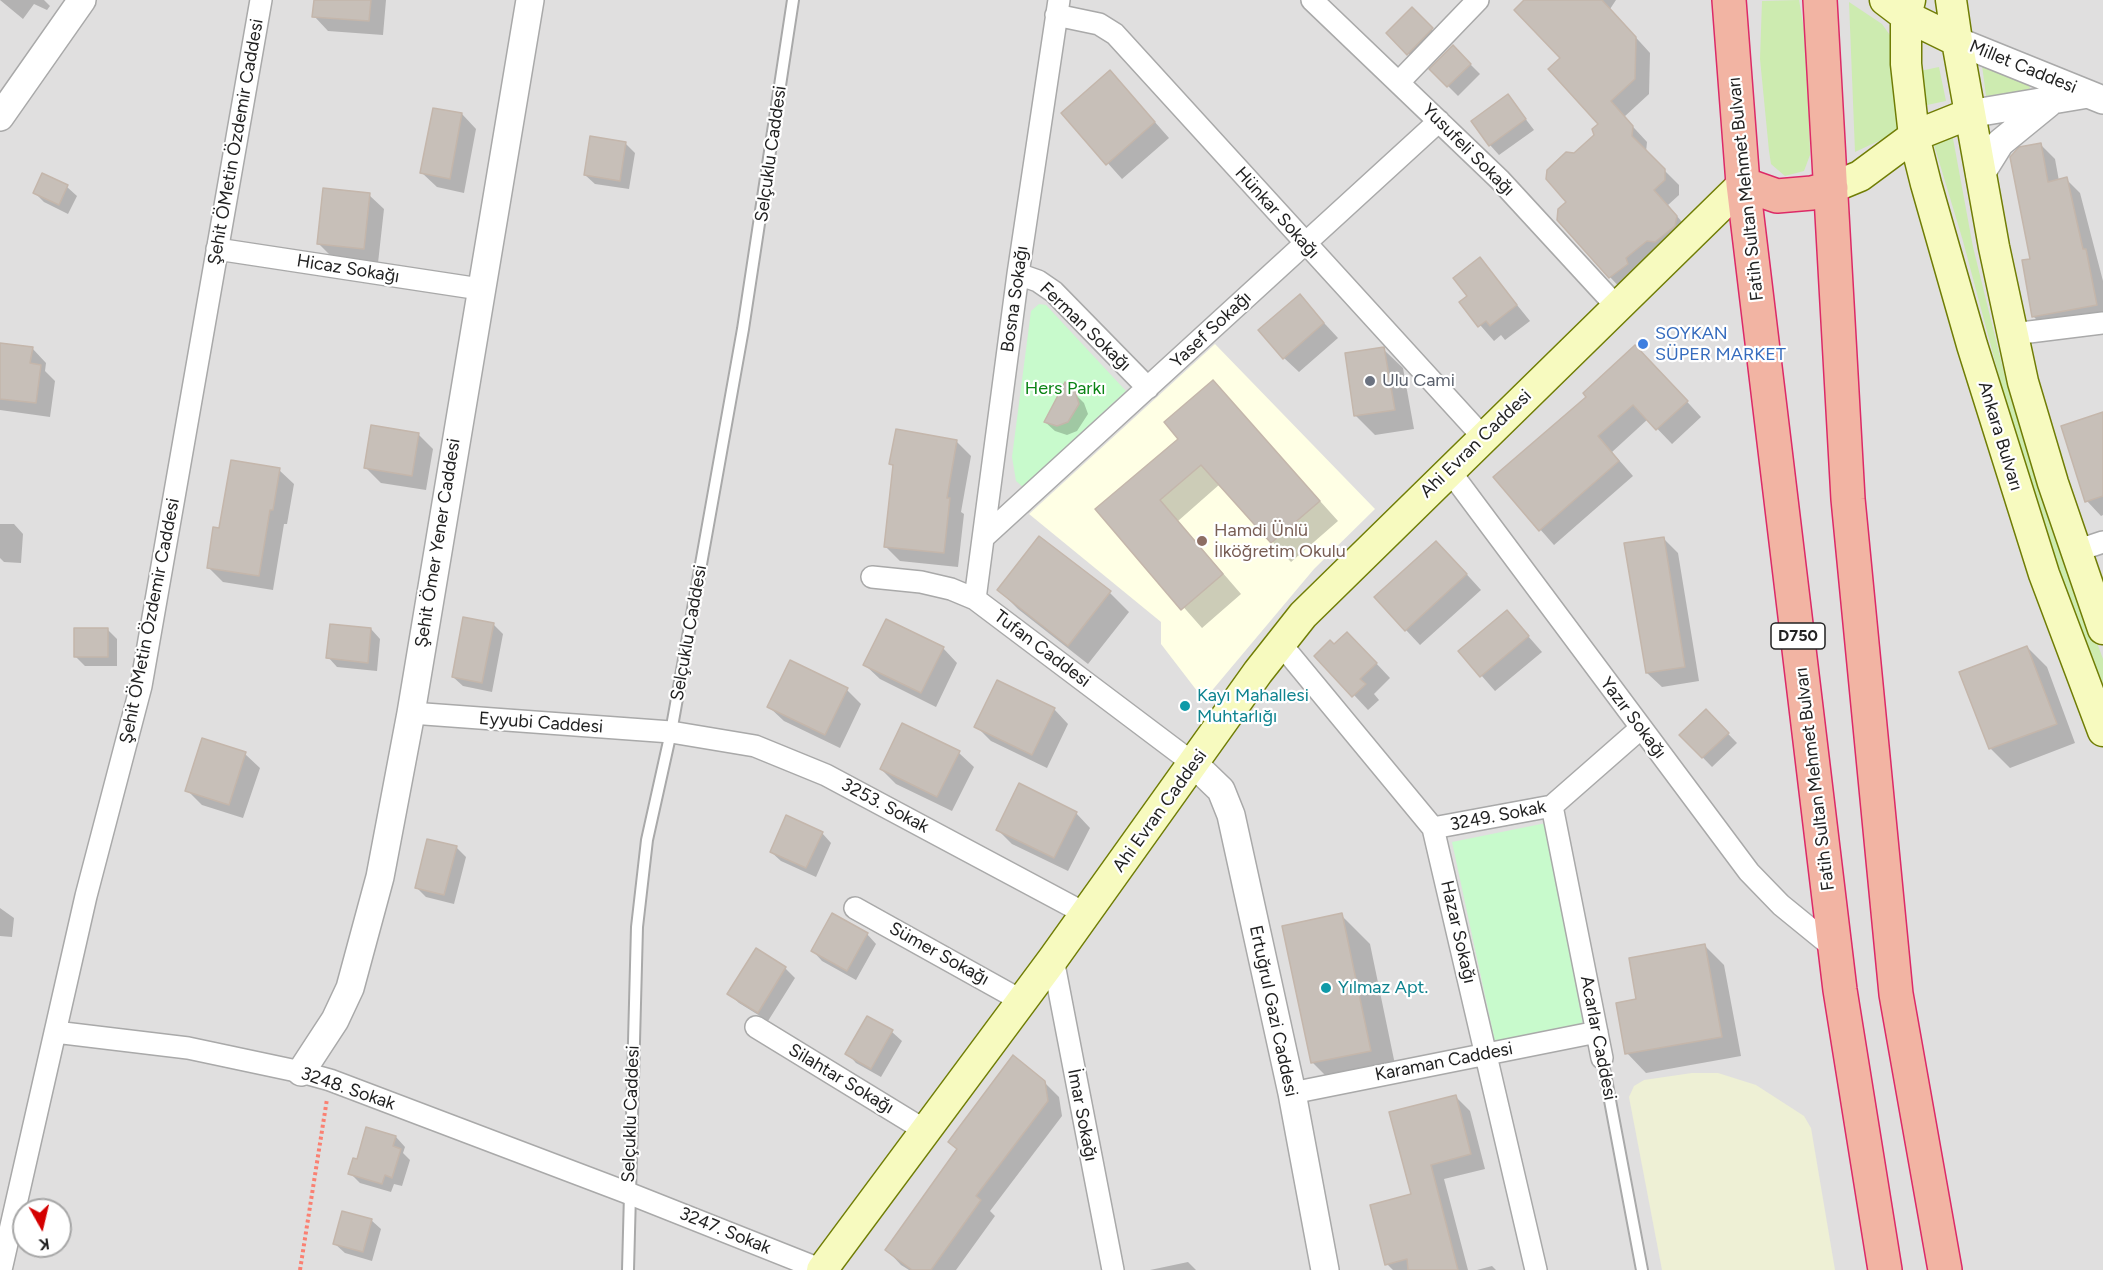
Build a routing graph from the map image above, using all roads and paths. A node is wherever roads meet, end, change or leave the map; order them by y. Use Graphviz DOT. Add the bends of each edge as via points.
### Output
graph roads {
  1 [pos="82,0"];
  2 [pos="261,0"];
  3 [pos="530,0"];
  4 [pos="793,0"];
  5 [pos="1312,0"];
  6 [pos="1478,0"];
  7 [pos="1729,0"];
  8 [pos="1820,0"];
  9 [pos="1951,0"];
  10 [pos="1900,5"];
  11 [pos="1058,8"];
  12 [pos="1957,40"];
  13 [pos="1399,82"];
  14 [pos="2096,97"];
  15 [pos="2053,100"];
  16 [pos="1969,114"];
  17 [pos="0,117"];
  18 [pos="1439,121"];
  19 [pos="1914,136"];
  20 [pos="1980,175"];
  21 [pos="1743,184"];
  22 [pos="1831,188"];
  23 [pos="1305,244"];
  24 [pos="217,249"];
  25 [pos="1018,274"];
  26 [pos="480,289"];
  27 [pos="1617,307"];
  28 [pos="2103,322"];
  29 [pos="2013,334"];
  30 [pos="1148,388"];
  31 [pos="1483,437"];
  32 [pos="1449,470"];
  33 [pos="983,538"];
  34 [pos="2090,546"];
  35 [pos="872,577"];
  36 [pos="975,599"];
  37 [pos="2103,629"];
  38 [pos="1280,644"];
  39 [pos="411,713"];
  40 [pos="1641,728"];
  41 [pos="2103,731"];
  42 [pos="671,732"];
  43 [pos="1194,764"];
  44 [pos="1552,806"];
  45 [pos="1434,828"];
  46 [pos="855,908"];
  47 [pos="1086,914"];
  48 [pos="1835,949"];
  49 [pos="1053,960"];
  50 [pos="1022,1001"];
  51 [pos="756,1027"];
  52 [pos="55,1032"];
  53 [pos="1597,1032"];
  54 [pos="1487,1053"];
  55 [pos="1602,1058"];
  56 [pos="301,1072"];
  57 [pos="330,1080"];
  58 [pos="1292,1094"];
  59 [pos="926,1131"];
  60 [pos="628,1193"];
  61 [pos="1,1270"];
  62 [pos="300,1270"];
  63 [pos="628,1270"];
  64 [pos="822,1270"];
  65 [pos="1113,1270"];
  66 [pos="1325,1270"];
  67 [pos="1536,1270"];
  68 [pos="1642,1270"];
  69 [pos="1885,1270"];
  70 [pos="1945,1270"];
  1 -- 17 [label="street"];
  2 -- 24 [label="street, Şehit ÖMetin Özdemir Caddesi"];
  3 -- 26 [label="street, Şehit Ömer Yener Caddesi"];
  4 -- 42 [label="lane, Selçuklu Caddesi" via="757,247"];
  5 -- 13 [label="street, Yusufeli Sokağı"];
  6 -- 13 [label="street"];
  7 -- 21 [label="highway, Fatih Sultan Mehmet Bulvarı / D750"];
  8 -- 22 [label="highway"];
  9 -- 12 [label="main road, Ankara Bulvarı"];
  10 -- 12 [label="main road, Ankara Bulvarı"];
  10 -- 19 [label="main road, Ankara Bulvarı"];
  11 -- 23 [label="street, Hünkar Sokağı" via="1115,34"];
  11 -- 25 [label="street, Bosna Sokağı"];
  12 -- 14 [label="street, Millet Caddesi"];
  12 -- 16 [label="main road, Ankara Bulvarı"];
  13 -- 18 [label="street, Yusufeli Sokağı"];
  14 -- 15 [label="street, Millet Caddesi"];
  15 -- 16 [label="street, Millet Caddesi"];
  15 -- 20 [label="street, Millet Caddesi" via="2000,143"];
  16 -- 19 [label="main road"];
  16 -- 20 [label="main road, Ankara Bulvarı"];
  18 -- 23 [label="street, Yasef Sokağı"];
  18 -- 27 [label="street, Yusufeli Sokağı" via="1500,180"];
  19 -- 22 [label="main road" via="1860,176"];
  19 -- 41 [label="main road, Ankara Bulvarı" via="1972,345 2033,541"];
  20 -- 29 [label="main road, Ankara Bulvarı"];
  21 -- 22 [label="highway" via="1777,196"];
  21 -- 27 [label="main road, Ahi Evran Caddesi"];
  21 -- 48 [label="highway, Fatih Sultan Mehmet Bulvarı / D750"];
  22 -- 70 [label="highway" via="1848,500 1896,994"];
  23 -- 30 [label="street, Yasef Sokağı"];
  23 -- 31 [label="street, Hünkar Sokağı"];
  24 -- 26 [label="street, Hicaz Sokağı"];
  24 -- 52 [label="street, Şehit ÖMetin Özdemir Caddesi" via="141,686"];
  25 -- 30 [label="street, Ferman Sokağı" via="1054,292"];
  25 -- 33 [label="street, Bosna Sokağı"];
  26 -- 39 [label="street, Şehit Ömer Yener Caddesi"];
  27 -- 31 [label="main road, Ahi Evran Caddesi"];
  28 -- 29 [label="street"];
  29 -- 34 [label="main road, Ankara Bulvarı" via="2023,382"];
  30 -- 33 [label="street, Yasef Sokağı"];
  31 -- 32 [label="main road, Ahi Evran Caddesi"];
  32 -- 38 [label="main road, Ahi Evran Caddesi" via="1328,588"];
  32 -- 40 [label="street, Yazır Sokağı"];
  33 -- 36 [label="street, Bosna Sokağı"];
  34 -- 37 [label="main road, Ankara Bulvarı"];
  35 -- 36 [label="street, Tufan Caddesi" via="921,582"];
  36 -- 43 [label="street, Tufan Caddesi"];
  38 -- 43 [label="main road, Ahi Evran Caddesi"];
  38 -- 45 [label="street, Hazar Sokağı"];
  39 -- 42 [label="street, Eyyubi Caddesi"];
  39 -- 56 [label="street, Şehit Ömer Yener Caddesi" via="380,877 350,988 335,1020"];
  40 -- 44 [label="street, 3249. Sokak"];
  40 -- 48 [label="street, Yazır Sokağı" via="1749,872 1781,905"];
  42 -- 47 [label="street, 3253. Sokak" via="755,746 791,759"];
  42 -- 60 [label="lane, Selçuklu Caddesi" via="647,840 637,927"];
  43 -- 47 [label="main road, Ahi Evran Caddesi"];
  43 -- 58 [label="street, Ertuğrul Gazi Caddesi" via="1221,790 1231,815"];
  44 -- 45 [label="street, 3249. Sokak"];
  44 -- 53 [label="street, Acarlar Caddesi"];
  45 -- 54 [label="street, Hazar Sokağı"];
  46 -- 50 [label="street, Sümer Sokağı"];
  47 -- 49 [label="main road, Ahi Evran Caddesi"];
  48 -- 69 [label="highway, Fatih Sultan Mehmet Bulvarı / D750"];
  49 -- 50 [label="main road, Ahi Evran Caddesi"];
  49 -- 65 [label="street, İmar Sokağı"];
  50 -- 59 [label="main road, Ahi Evran Caddesi"];
  51 -- 59 [label="street, Silahtar Sokağı"];
  52 -- 56 [label="street, 3248. Sokak" via="188,1048"];
  52 -- 61 [label="street, Şehit ÖMetin Özdemir Caddesi"];
  53 -- 54 [label="street, Karaman Caddesi"];
  53 -- 55 [label="street, Acarlar Caddesi"];
  54 -- 58 [label="street, Karaman Caddesi"];
  54 -- 67 [label="street, Hazar Sokağı"];
  55 -- 68 [label="lane, Acarlar Caddesi"];
  56 -- 57 [label="street, 3248. Sokak"];
  57 -- 60 [label="street, 3248. Sokak"];
  57 -- 62 [label="path"];
  58 -- 66 [label="street, Ertuğrul Gazi Caddesi"];
  59 -- 64 [label="main road, Ahi Evran Caddesi"];
  60 -- 63 [label="lane, Selçuklu Caddesi"];
  60 -- 64 [label="street, 3247. Sokak"];
}
